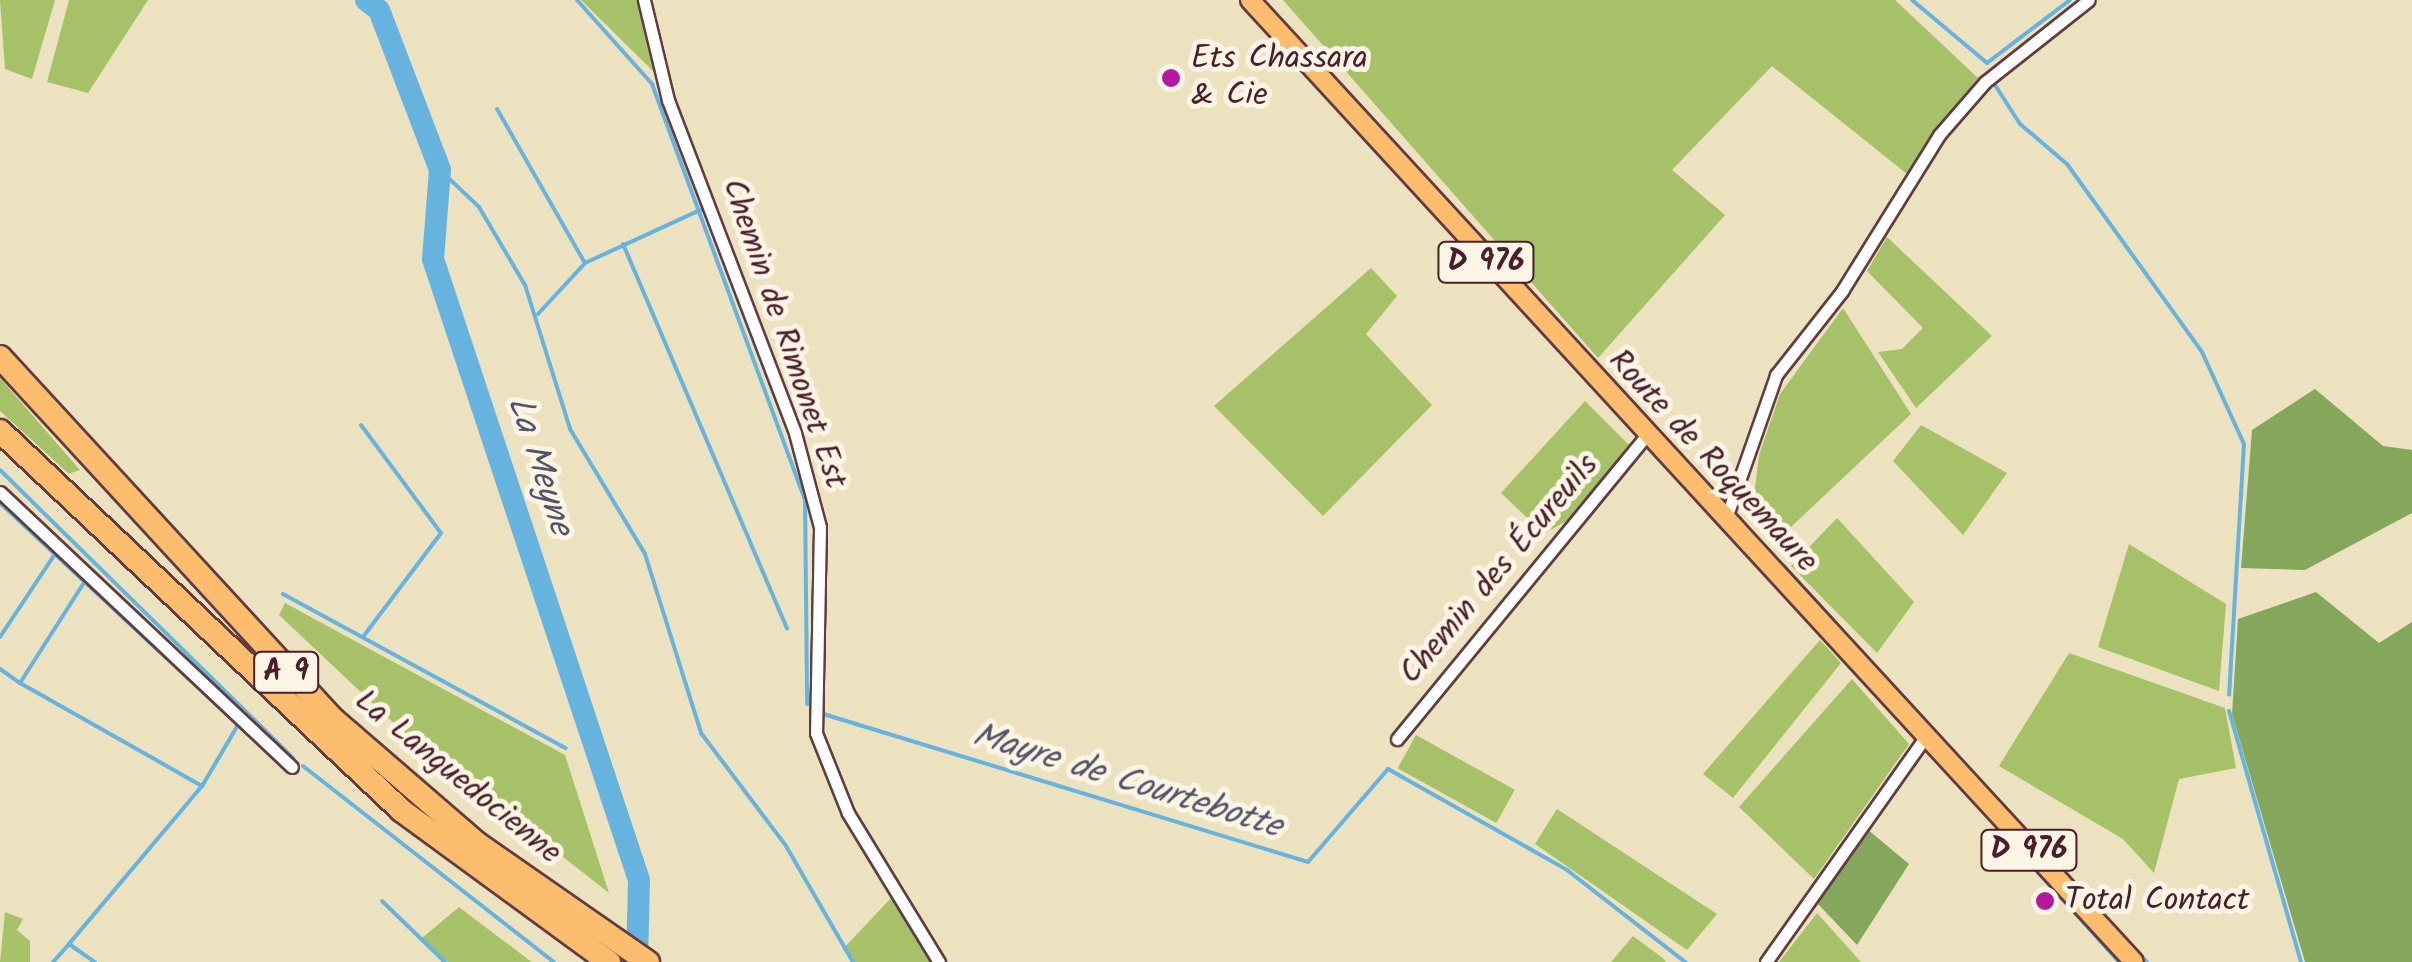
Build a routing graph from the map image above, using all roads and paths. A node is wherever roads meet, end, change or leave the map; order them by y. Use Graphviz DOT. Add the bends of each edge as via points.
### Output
graph roads {
  1 [pos="644,0"];
  2 [pos="1250,0"];
  3 [pos="2089,0"];
  4 [pos="0,357"];
  5 [pos="0,431"];
  6 [pos="1646,436"];
  7 [pos="0,492"];
  8 [pos="1726,521"];
  9 [pos="1926,736"];
  10 [pos="1397,739"];
  11 [pos="292,767"];
  12 [pos="612,952"];
  13 [pos="648,962"];
  14 [pos="939,962"];
  15 [pos="1766,962"];
  16 [pos="2134,962"];
  1 -- 14 [label="street, Chemin de Rimonet Est" via="668,100 795,433 820,527 816,733 848,813"];
  2 -- 6 [label="main road, Route de Roquemaure / D 976"];
  3 -- 8 [label="street" via="1985,82 1939,135 1864,259 1776,375"];
  4 -- 12 [label="highway, La Languedocienne / A 9" via="333,719"];
  5 -- 12 [label="highway, La Languedocienne / A 9" via="401,810"];
  6 -- 8 [label="main road, Route de Roquemaure / D 976"];
  6 -- 10 [label="street, Chemin des Écureuils"];
  7 -- 11 [label="street"];
  8 -- 9 [label="main road, Route de Roquemaure / D 976"];
  9 -- 15 [label="street"];
  9 -- 16 [label="main road, Route de Roquemaure / D 976"];
  12 -- 13 [label="highway, La Languedocienne / A 9"];
}
